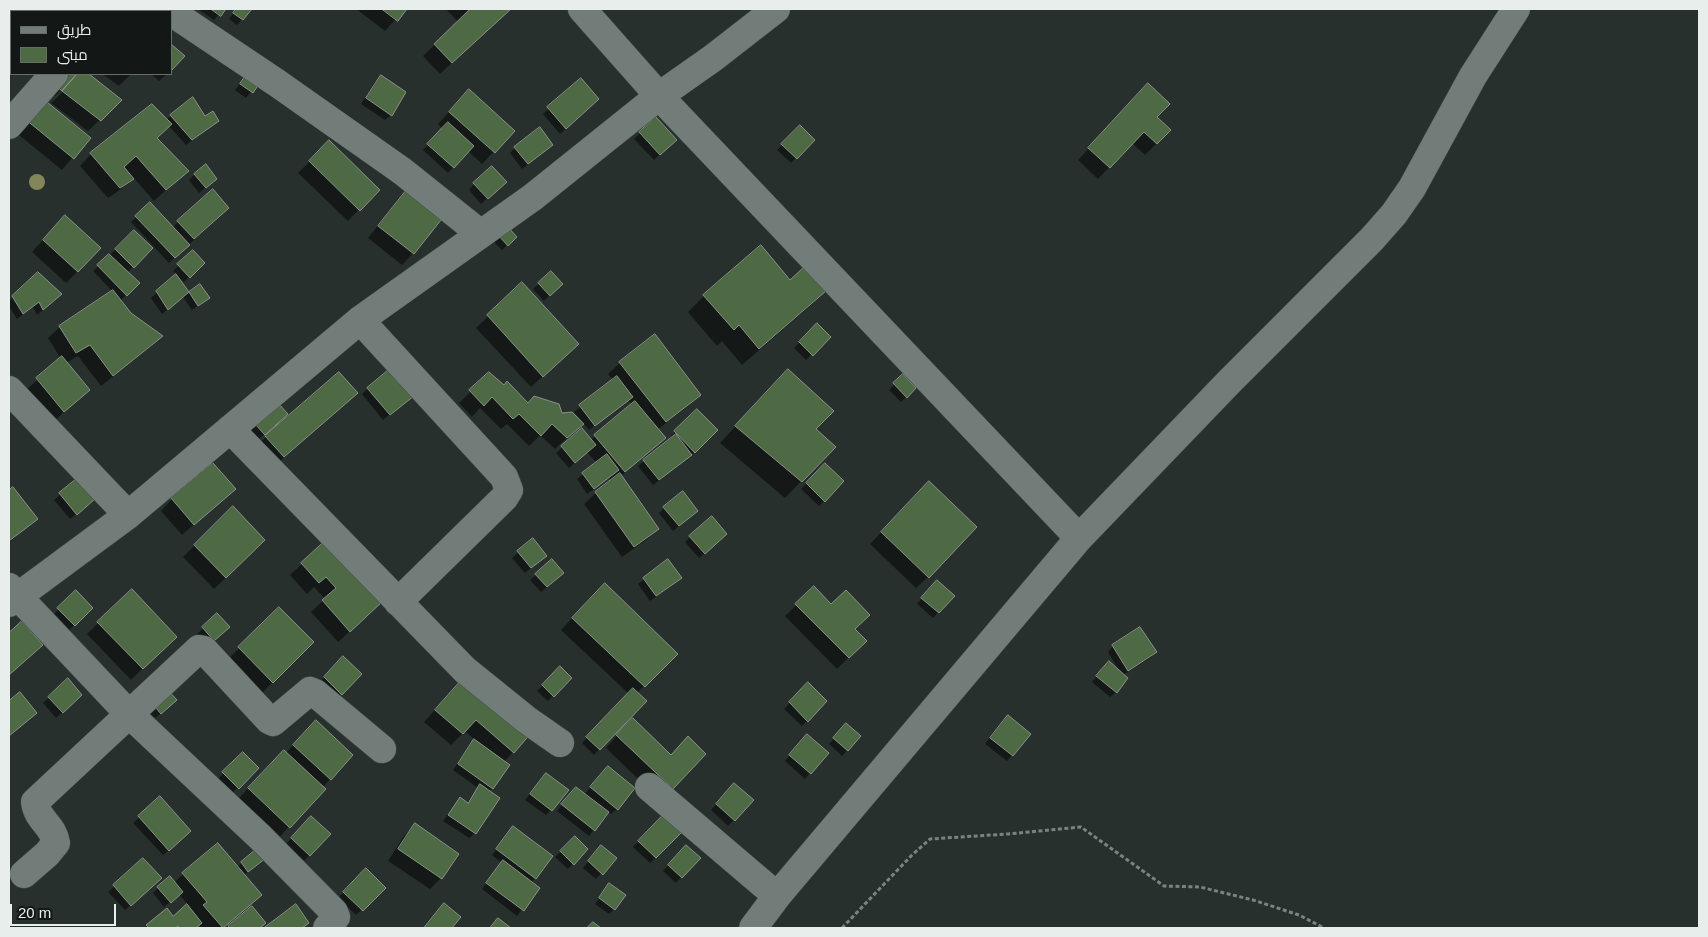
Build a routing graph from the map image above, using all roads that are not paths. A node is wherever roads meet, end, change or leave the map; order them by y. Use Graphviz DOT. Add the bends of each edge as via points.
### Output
graph roads {
  1 [pos="582,9"];
  2 [pos="776,9"];
  3 [pos="1516,9"];
  4 [pos="172,12"];
  5 [pos="53,75"];
  6 [pos="659,96"];
  7 [pos="9,125"];
  8 [pos="481,234"];
  9 [pos="360,320"];
  10 [pos="9,390"];
  11 [pos="230,429"];
  12 [pos="128,515"];
  13 [pos="1079,538"];
  14 [pos="12,595"];
  15 [pos="398,602"];
  16 [pos="129,714"];
  17 [pos="560,743"];
  18 [pos="382,749"];
  19 [pos="649,787"];
  20 [pos="24,874"];
  21 [pos="777,896"];
  22 [pos="328,928"];
  23 [pos="753,928"];
  1 -- 6 [label="street"];
  2 -- 6 [label="street"];
  3 -- 13 [label="street" via="1473,76 1412,188 1394,214"];
  4 -- 8 [label="street" via="402,171"];
  5 -- 7 [label="street"];
  6 -- 8 [label="street" via="533,197"];
  6 -- 13 [label="street"];
  8 -- 9 [label="street"];
  9 -- 11 [label="street"];
  9 -- 15 [label="street" via="504,477 509,490"];
  10 -- 12 [label="street"];
  11 -- 12 [label="street"];
  11 -- 15 [label="street"];
  12 -- 14 [label="street" via="53,571"];
  13 -- 21 [label="street"];
  14 -- 16 [label="street"];
  15 -- 17 [label="street" via="465,670"];
  16 -- 18 [label="street" via="199,649 204,650 272,722 310,692 315,693"];
  16 -- 20 [label="street" via="35,802 37,812 54,833 56,843"];
  16 -- 22 [label="street" via="260,837 334,912 336,917"];
  19 -- 21 [label="street"];
  21 -- 23 [label="street"];
}
